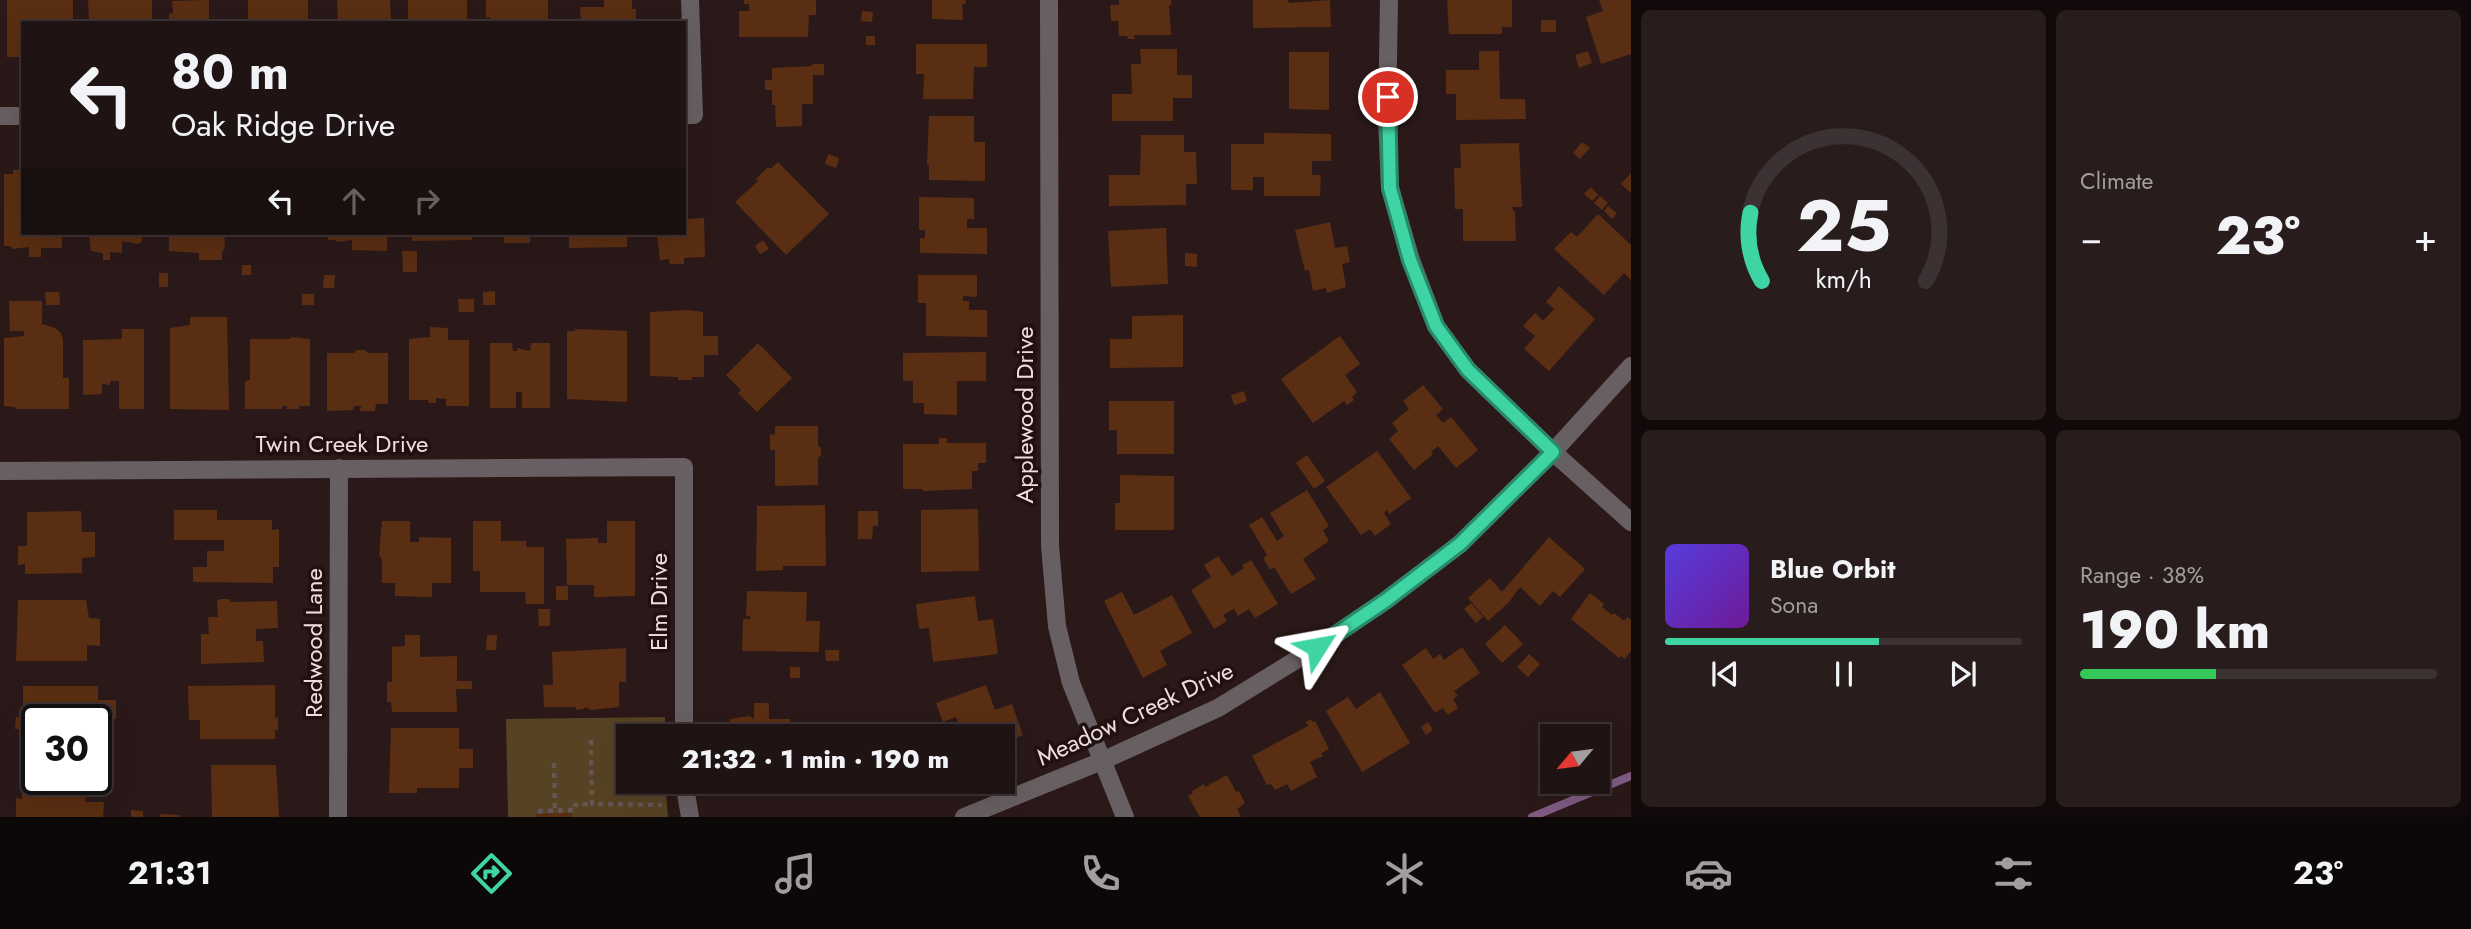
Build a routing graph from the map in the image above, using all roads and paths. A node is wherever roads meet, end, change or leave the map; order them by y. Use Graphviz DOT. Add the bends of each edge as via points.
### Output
graph roads {
  1 [pos="690,0"];
  2 [pos="1049,0"];
  3 [pos="1389,0"];
  4 [pos="689,115"];
  5 [pos="0,116"];
  6 [pos="21,116"];
  7 [pos="1631,366"];
  8 [pos="1553,452"];
  9 [pos="684,467"];
  10 [pos="339,468"];
  11 [pos="0,471"];
  12 [pos="1631,522"];
  13 [pos="684,724"];
  14 [pos="591,740"];
  15 [pos="1102,761"];
  16 [pos="554,764"];
  17 [pos="684,794"];
  18 [pos="592,804"];
  19 [pos="662,805"];
  20 [pos="538,811"];
  21 [pos="555,811"];
  22 [pos="338,817"];
  23 [pos="690,817"];
  24 [pos="964,817"];
  25 [pos="1125,817"];
  1 -- 4 [label="street"];
  2 -- 15 [label="street, Applewood Drive" via="1050,546 1057,626 1071,683"];
  3 -- 8 [label="street" via="1390,188 1410,260 1436,326 1468,370"];
  5 -- 6 [label="street"];
  7 -- 8 [label="street, Meadow Creek Drive"];
  8 -- 12 [label="street"];
  8 -- 15 [label="street, Meadow Creek Drive" via="1460,544 1385,601 1218,708"];
  9 -- 10 [label="street, Twin Creek Drive"];
  9 -- 13 [label="street, Elm Drive"];
  10 -- 11 [label="street, Twin Creek Drive"];
  10 -- 22 [label="street, Redwood Lane"];
  14 -- 18 [label="path"];
  15 -- 24 [label="street, Meadow Creek Drive"];
  15 -- 25 [label="street, Applewood Drive"];
  16 -- 21 [label="path"];
  17 -- 23 [label="street"];
  18 -- 19 [label="path"];
  18 -- 21 [label="path"];
  20 -- 21 [label="path"];
}
